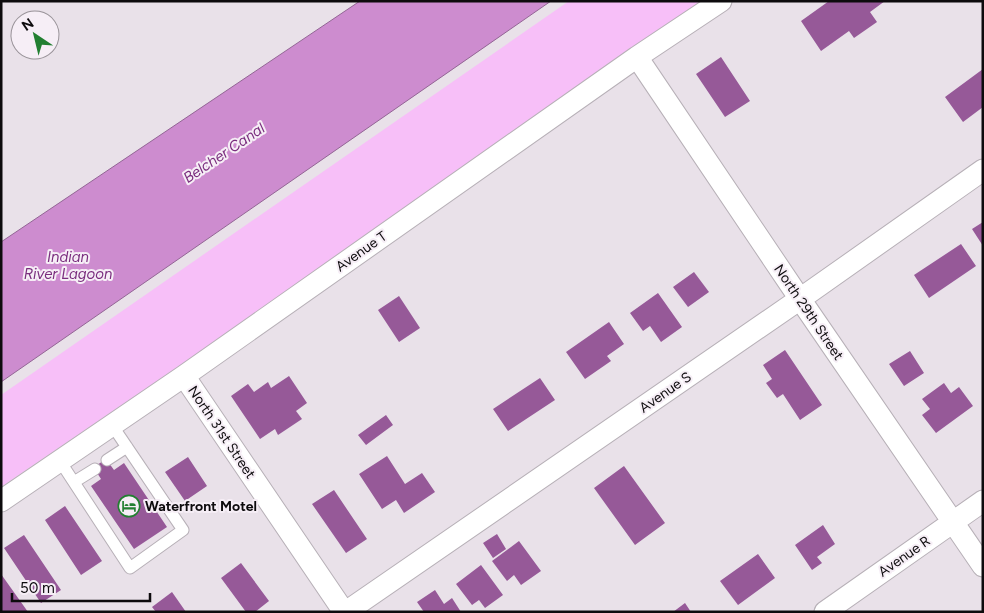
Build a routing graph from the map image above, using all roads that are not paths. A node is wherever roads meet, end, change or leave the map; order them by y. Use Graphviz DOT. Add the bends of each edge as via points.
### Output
graph roads {
  1 [pos="721,1"];
  2 [pos="637,57"];
  3 [pos="983,170"];
  4 [pos="800,299"];
  5 [pos="184,376"];
  6 [pos="112,426"];
  7 [pos="126,447"];
  8 [pos="107,460"];
  9 [pos="60,461"];
  10 [pos="94,469"];
  11 [pos="74,482"];
  12 [pos="1,500"];
  13 [pos="983,501"];
  14 [pos="952,522"];
  15 [pos="983,566"];
  16 [pos="345,612"];
  17 [pos="825,612"];
  1 -- 2 [label="street, Avenue T"];
  2 -- 4 [label="street, North 29th Street"];
  2 -- 5 [label="street, Avenue T"];
  3 -- 4 [label="street, Avenue S"];
  4 -- 14 [label="street, North 29th Street"];
  4 -- 16 [label="street, Avenue S"];
  5 -- 6 [label="street, Avenue T"];
  5 -- 16 [label="street, North 31st Street"];
  6 -- 7 [label="lane"];
  6 -- 9 [label="street, Avenue T"];
  7 -- 8 [label="lane"];
  7 -- 11 [label="lane" via="183,530 130,568"];
  9 -- 11 [label="lane"];
  9 -- 12 [label="street, Avenue T"];
  10 -- 11 [label="lane"];
  13 -- 14 [label="street, Avenue R"];
  14 -- 15 [label="street, North 29th Street"];
  14 -- 17 [label="street, Avenue R"];
}
